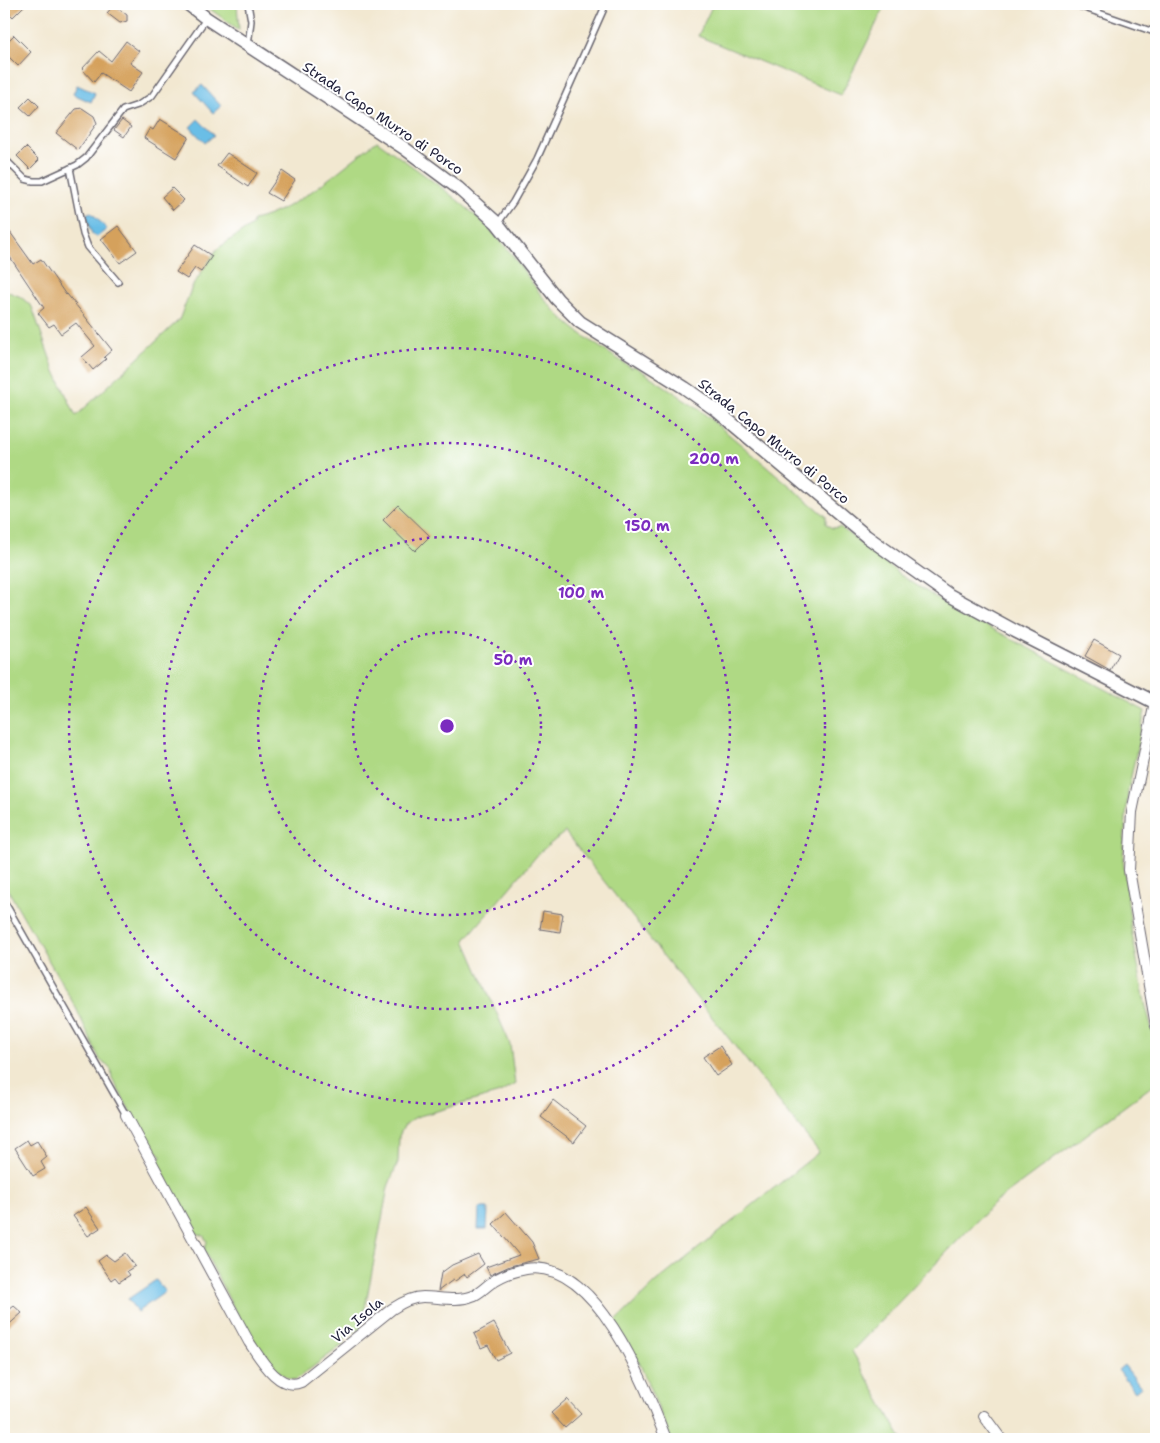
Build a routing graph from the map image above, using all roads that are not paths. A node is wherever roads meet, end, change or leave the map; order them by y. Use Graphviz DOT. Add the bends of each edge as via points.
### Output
graph roads {
  1 [pos="188,4"];
  2 [pos="248,4"];
  3 [pos="606,4"];
  4 [pos="1073,4"];
  5 [pos="206,18"];
  6 [pos="1154,32"];
  7 [pos="248,45"];
  8 [pos="4,158"];
  9 [pos="70,168"];
  10 [pos="497,223"];
  11 [pos="118,282"];
  12 [pos="1156,703"];
  13 [pos="1154,725"];
  14 [pos="4,901"];
  15 [pos="1156,1026"];
  16 [pos="126,1115"];
  17 [pos="984,1416"];
  18 [pos="666,1439"];
  19 [pos="1001,1439"];
  1 -- 5 [label="street, Strada Capo Murro di Porco"];
  2 -- 7 [label="lane" via="251,21"];
  3 -- 10 [label="lane" via="537,159"];
  4 -- 6 [label="lane"];
  5 -- 7 [label="street, Strada Capo Murro di Porco"];
  5 -- 9 [label="lane" via="152,96 123,110 86,158"];
  7 -- 10 [label="street, Strada Capo Murro di Porco" via="404,148 458,188"];
  8 -- 9 [label="lane" via="25,179 33,181 42,181"];
  9 -- 11 [label="lane" via="88,247"];
  10 -- 12 [label="street, Strada Capo Murro di Porco" via="557,299 580,322 716,410 866,536 949,594"];
  12 -- 13 [label="street"];
  13 -- 15 [label="street" via="1132,812 1129,870"];
  14 -- 16 [label="lane"];
  16 -- 18 [label="street, Via Isola" via="249,1342 286,1384 301,1382 406,1301 421,1297 472,1296 508,1275 540,1269 566,1276 580,1286 619,1336 635,1364"];
  17 -- 19 [label="street"];
}
